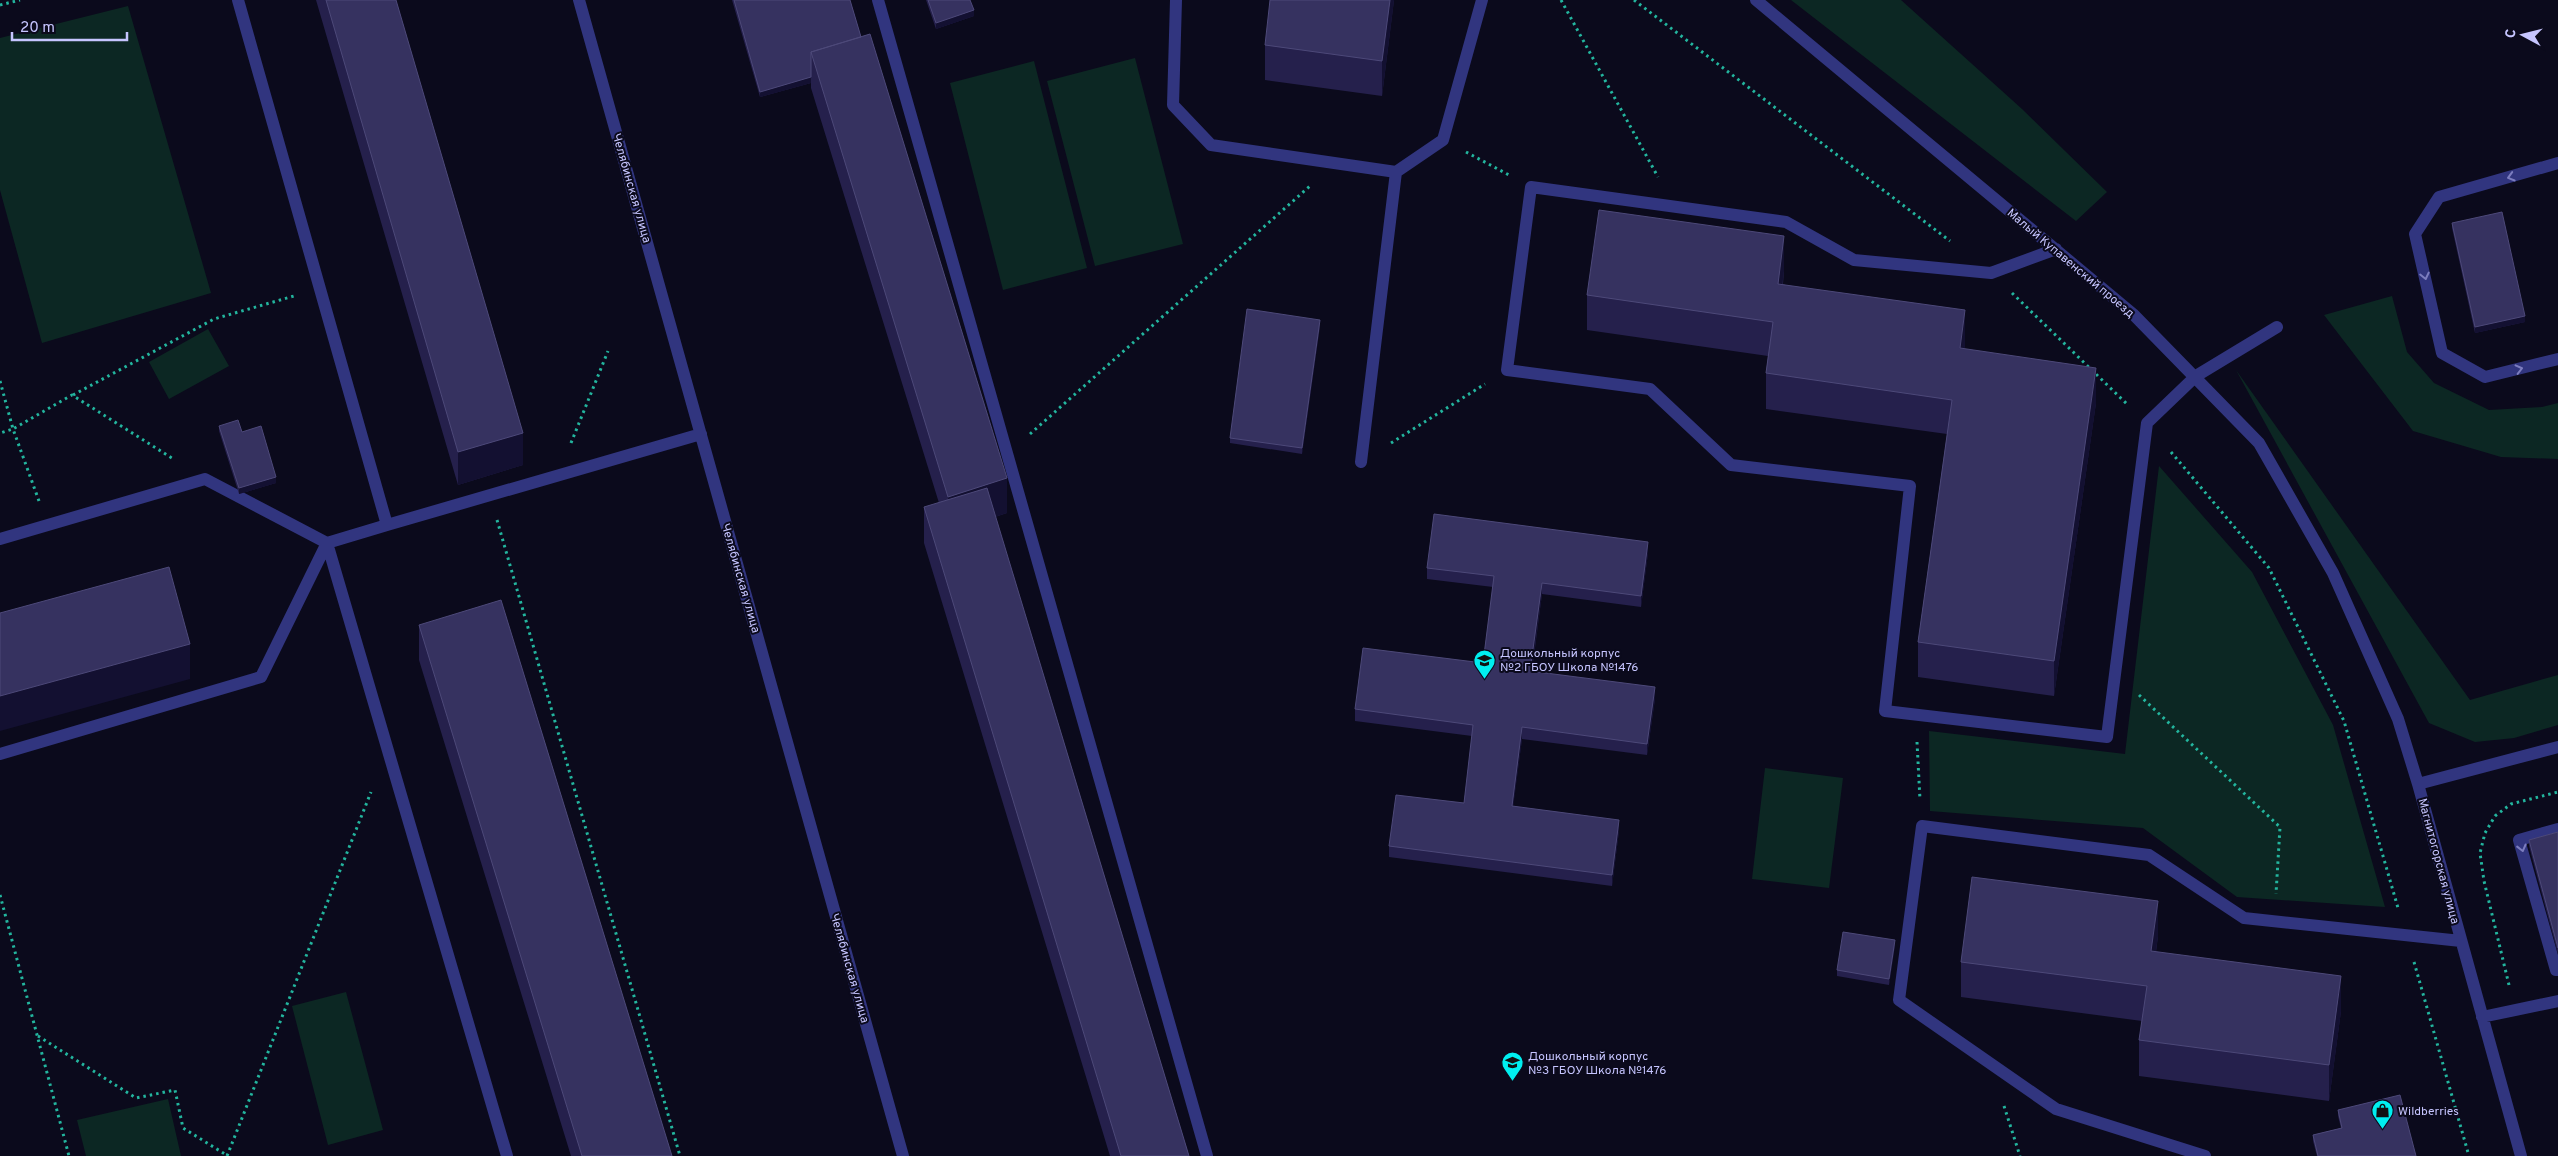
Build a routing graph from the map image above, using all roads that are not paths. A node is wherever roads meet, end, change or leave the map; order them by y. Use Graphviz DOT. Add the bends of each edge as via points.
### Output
graph roads {
  1 [pos="238,0"];
  2 [pos="579,0"];
  3 [pos="878,0"];
  4 [pos="1176,0"];
  5 [pos="1482,0"];
  6 [pos="1756,0"];
  7 [pos="2558,163"];
  8 [pos="1396,172"];
  9 [pos="2056,249"];
  10 [pos="2277,327"];
  11 [pos="2558,359"];
  12 [pos="2196,376"];
  13 [pos="701,434"];
  14 [pos="1360,462"];
  15 [pos="388,525"];
  16 [pos="0,539"];
  17 [pos="326,543"];
  18 [pos="2334,573"];
  19 [pos="2558,747"];
  20 [pos="0,754"];
  21 [pos="2418,784"];
  22 [pos="2558,829"];
  23 [pos="2461,941"];
  24 [pos="2558,970"];
  25 [pos="2558,1001"];
  26 [pos="2482,1017"];
  27 [pos="507,1156"];
  28 [pos="902,1156"];
  29 [pos="1207,1156"];
  30 [pos="2205,1156"];
  31 [pos="2521,1156"];
  1 -- 15 [label="street"];
  2 -- 13 [label="street, Челябинская улица"];
  3 -- 29 [label="street"];
  4 -- 8 [label="street" via="1172,105 1211,146"];
  5 -- 8 [label="street" via="1443,140"];
  6 -- 9 [label="street, Малый Купавенский проезд"];
  7 -- 11 [label="street, one-way" via="2439,197 2415,234 2442,354 2485,377"];
  8 -- 14 [label="street"];
  9 -- 12 [label="street, Малый Купавенский проезд" via="2133,314"];
  9 -- 12 [label="street" via="1991,272 1854,260 1786,222 1531,187 1507,370 1650,389 1731,466 1910,486 1885,711 2107,737 2147,423"];
  10 -- 12 [label="street"];
  12 -- 18 [label="street, Малый Купавенский проезд" via="2259,443"];
  13 -- 15 [label="street"];
  13 -- 28 [label="street, Челябинская улица"];
  15 -- 17 [label="street"];
  16 -- 17 [label="street" via="205,479"];
  17 -- 20 [label="street" via="261,677"];
  17 -- 27 [label="street"];
  18 -- 21 [label="street, Магнитогорская улица" via="2398,719"];
  19 -- 21 [label="street"];
  21 -- 23 [label="street, Магнитогорская улица"];
  22 -- 24 [label="street, one-way" via="2519,840"];
  23 -- 26 [label="street, Магнитогорская улица"];
  23 -- 30 [label="street" via="2244,918 2149,855 1922,826 1900,1000 2056,1109"];
  25 -- 26 [label="street"];
  26 -- 31 [label="street, Магнитогорская улица"];
}
